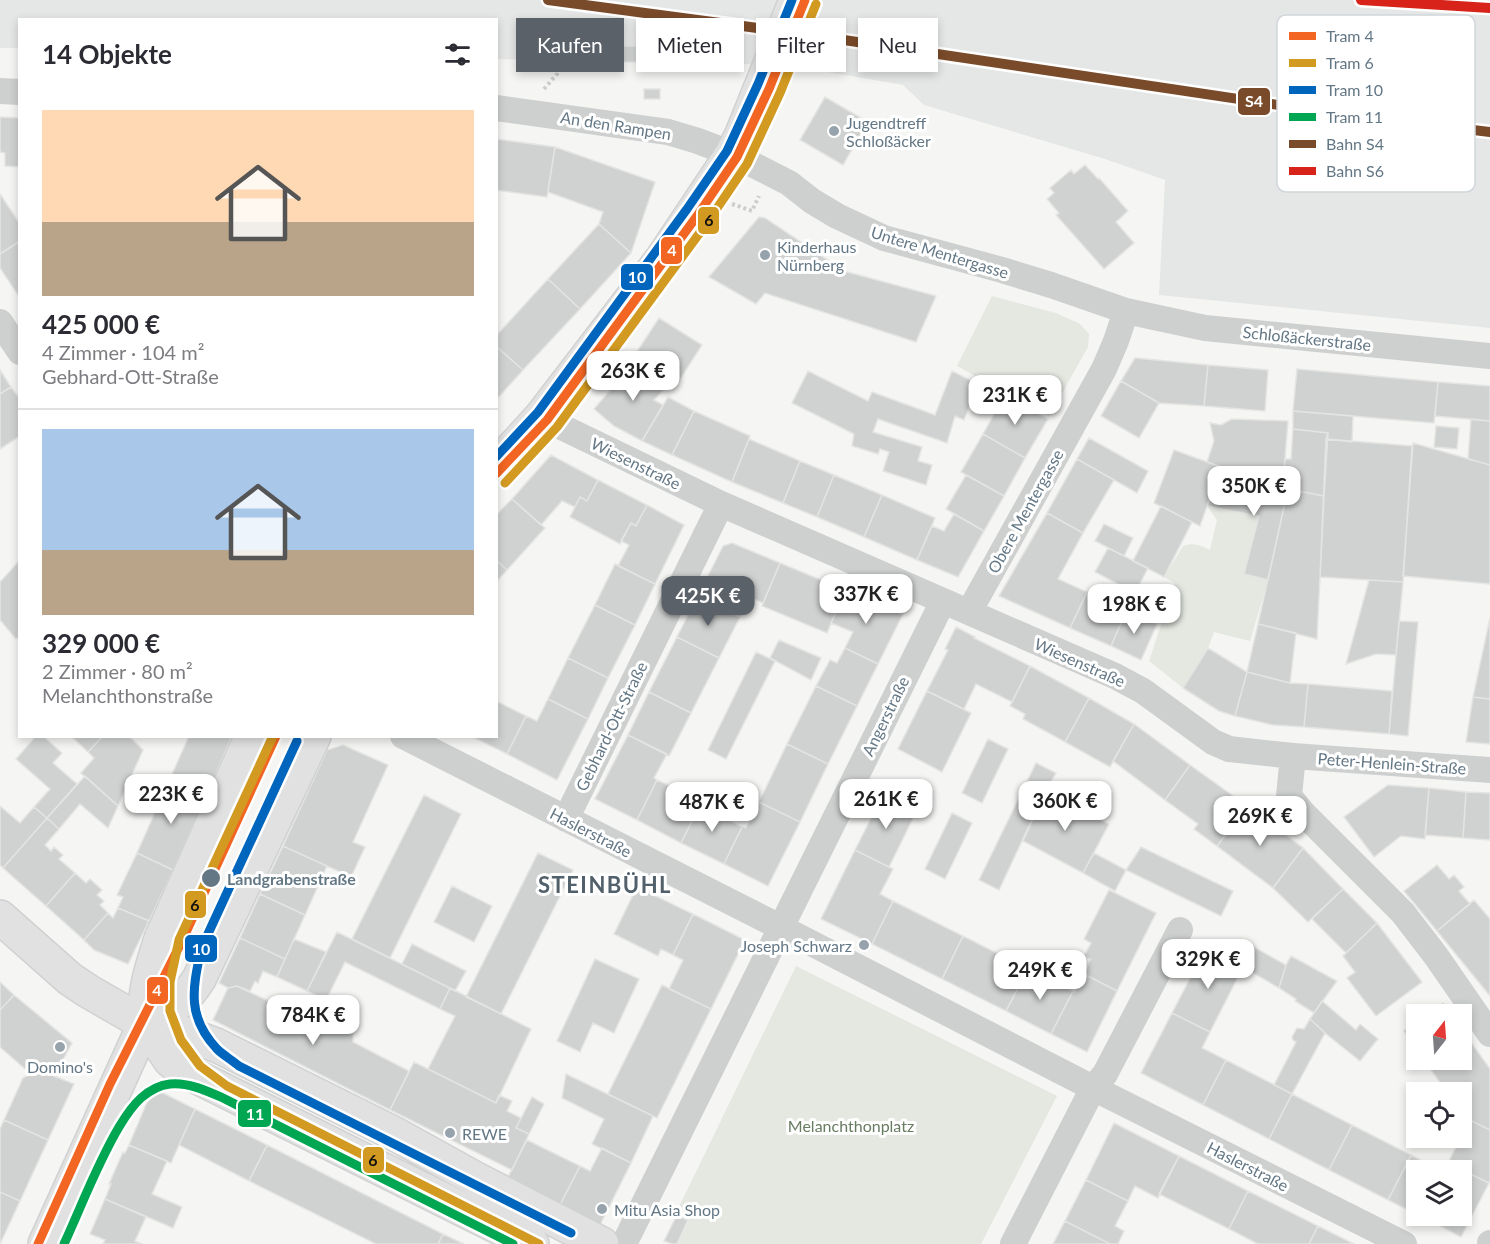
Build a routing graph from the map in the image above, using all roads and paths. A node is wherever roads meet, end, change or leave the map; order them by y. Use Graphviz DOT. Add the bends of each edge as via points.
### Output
graph roads {
  1 [pos="796,0"];
  2 [pos="557,72"];
  3 [pos="544,89"];
  4 [pos="0,91"];
  5 [pos="18,92"];
  6 [pos="498,108"];
  7 [pos="732,154"];
  8 [pos="770,174"];
  9 [pos="706,195"];
  10 [pos="1126,311"];
  11 [pos="0,322"];
  12 [pos="18,349"];
  13 [pos="1490,356"];
  14 [pos="541,417"];
  15 [pos="498,464"];
  16 [pos="721,504"];
  17 [pos="942,600"];
  18 [pos="969,612"];
  19 [pos="251,738"];
  20 [pos="313,738"];
  21 [pos="407,738"];
  22 [pos="1293,756"];
  23 [pos="1490,771"];
  24 [pos="566,819"];
  25 [pos="0,917"];
  26 [pos="780,927"];
  27 [pos="1180,930"];
  28 [pos="145,1023"];
  29 [pos="1490,1034"];
  30 [pos="1093,1088"];
  31 [pos="45,1244"];
  32 [pos="532,1244"];
  33 [pos="603,1244"];
  34 [pos="624,1244"];
  35 [pos="1013,1244"];
  36 [pos="1404,1244"];
  1 -- 7 [label="main road"];
  2 -- 3 [label="path"];
  4 -- 5 [label="street"];
  6 -- 7 [label="street, An den Rampen" via="668,132"];
  7 -- 8 [label="street, Untere Mentergasse"];
  7 -- 9 [label="main road"];
  8 -- 9 [label="path" via="752,211"];
  8 -- 10 [label="street, Untere Mentergasse" via="837,216 884,238 1002,270"];
  9 -- 14 [label="main road"];
  10 -- 13 [label="street, Schloßäckerstraße" via="1205,328"];
  10 -- 18 [label="street, Obere Mentergasse" via="1104,369"];
  11 -- 12 [label="street"];
  14 -- 15 [label="main road"];
  14 -- 16 [label="street, Wiesenstraße"];
  16 -- 17 [label="street, Wiesenstraße"];
  16 -- 24 [label="street, Gebhard-Ott-Straße"];
  17 -- 18 [label="street, Wiesenstraße"];
  17 -- 26 [label="street, Angerstraße"];
  18 -- 22 [label="street, Wiesenstraße" via="1115,676 1143,691 1213,742 1229,749"];
  19 -- 28 [label="main road" via="161,939 147,988"];
  20 -- 28 [label="main road" via="199,979 182,1001"];
  21 -- 24 [label="street, Haslerstraße"];
  22 -- 23 [label="street, Peter-Henlein-Straße"];
  22 -- 29 [label="street" via="1289,796 1403,913"];
  24 -- 26 [label="street, Haslerstraße"];
  25 -- 28 [label="main road" via="70,979"];
  26 -- 30 [label="street"];
  26 -- 34 [label="street"];
  27 -- 30 [label="street" via="1105,1074"];
  28 -- 31 [label="main road"];
  28 -- 32 [label="main road" via="180,1069"];
  28 -- 33 [label="main road" via="225,1049"];
  30 -- 35 [label="street"];
  30 -- 36 [label="street, Haslerstraße"];
}
